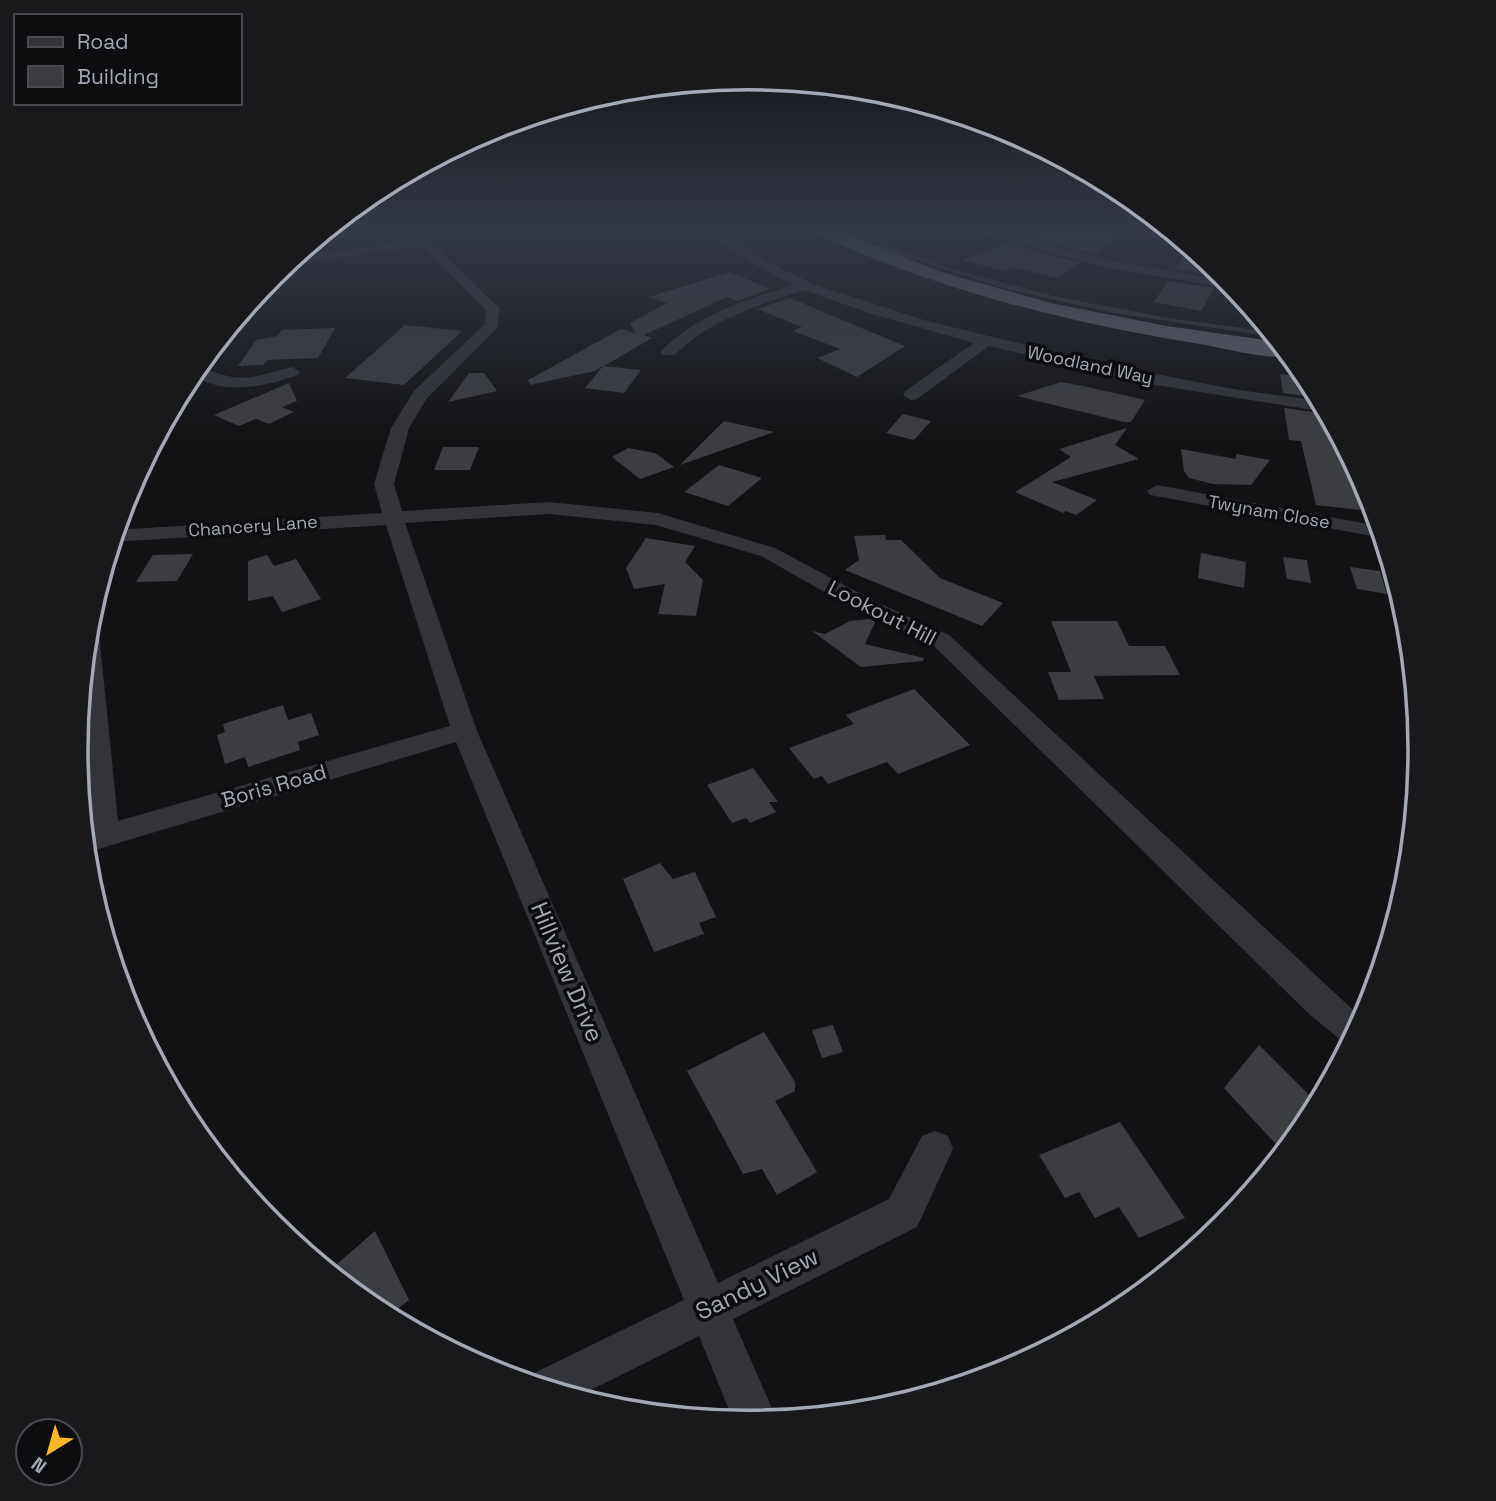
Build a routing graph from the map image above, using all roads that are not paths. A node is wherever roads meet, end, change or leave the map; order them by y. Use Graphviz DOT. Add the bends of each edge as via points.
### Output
graph roads {
  1 [pos="486,301"];
  2 [pos="757,301"];
  3 [pos="850,301"];
  4 [pos="1021,301"];
  5 [pos="1078,301"];
  6 [pos="1260,333"];
  7 [pos="986,341"];
  8 [pos="1272,348"];
  9 [pos="669,352"];
  10 [pos="292,372"];
  11 [pos="206,374"];
  12 [pos="911,395"];
  13 [pos="1311,405"];
  14 [pos="1157,491"];
  15 [pos="393,516"];
  16 [pos="1370,530"];
  17 [pos="124,535"];
  18 [pos="90,700"];
  19 [pos="464,731"];
  20 [pos="95,839"];
  21 [pos="1347,1027"];
  22 [pos="935,1149"];
  23 [pos="709,1307"];
  24 [pos="559,1383"];
  25 [pos="751,1411"];
  1 -- 15 [label="street, Hillview Drive" via="494,309 492,324 420,395 400,428 384,484"];
  2 -- 9 [label="street" via="714,321"];
  3 -- 7 [label="street, Woodland Way"];
  4 -- 8 [label="highway" via="1117,324"];
  5 -- 6 [label="lane"];
  7 -- 12 [label="street"];
  7 -- 13 [label="street, Woodland Way" via="1160,380"];
  10 -- 11 [label="street" via="242,383"];
  14 -- 16 [label="street, Twynam Close"];
  15 -- 17 [label="street, Chancery Lane"];
  15 -- 19 [label="street, Hillview Drive"];
  15 -- 21 [label="street, Lookout Hill" via="549,508 658,519 768,552 864,606 940,640"];
  18 -- 20 [label="street"];
  19 -- 20 [label="street, Boris Road"];
  19 -- 23 [label="street, Hillview Drive"];
  22 -- 23 [label="street, Sandy View" via="903,1213"];
  23 -- 24 [label="street, Sandy View"];
  23 -- 25 [label="street, Hillview Drive"];
}
